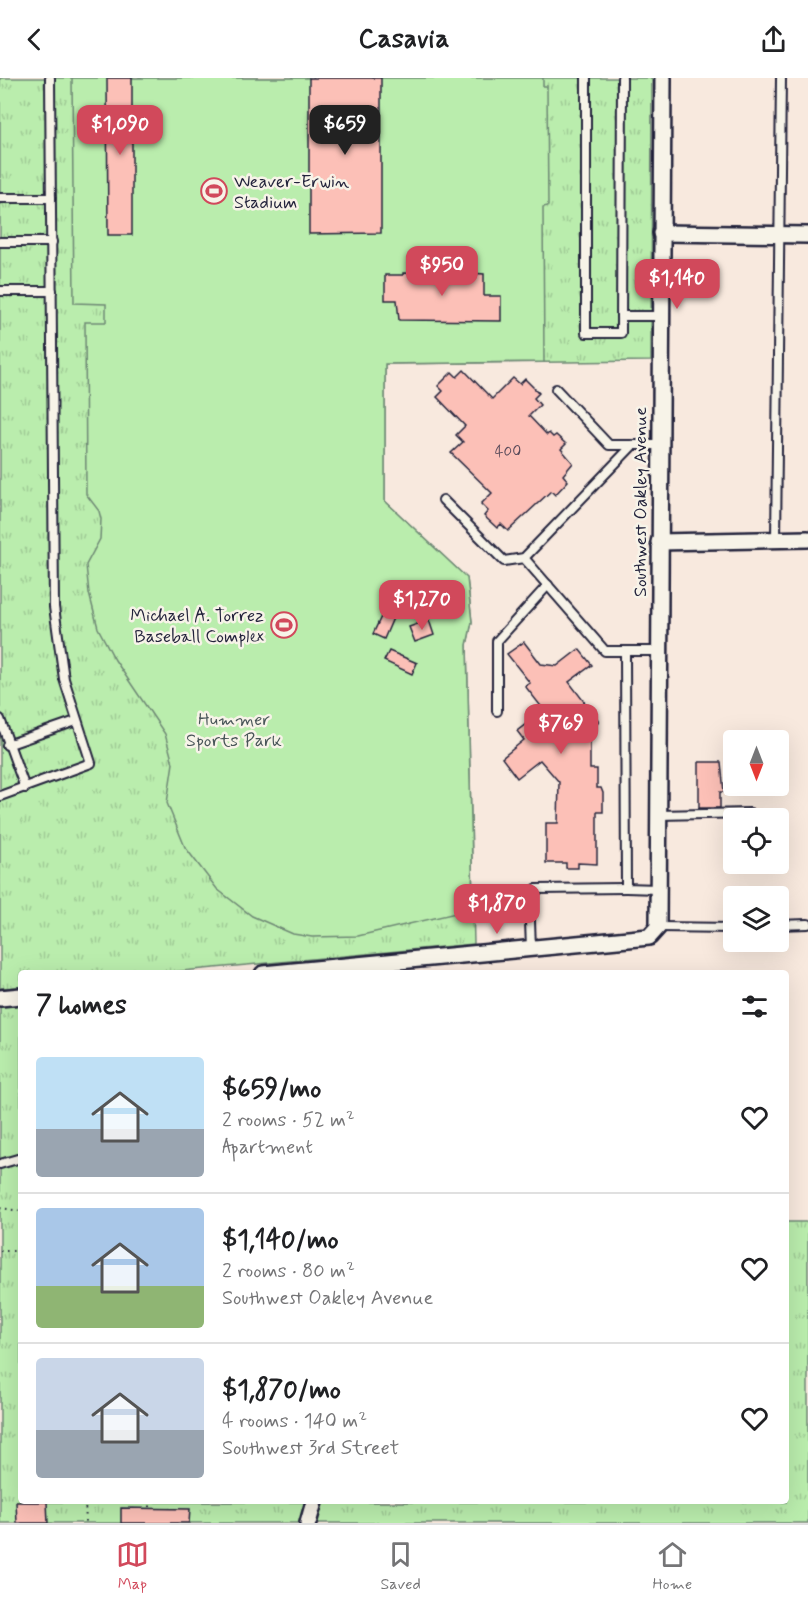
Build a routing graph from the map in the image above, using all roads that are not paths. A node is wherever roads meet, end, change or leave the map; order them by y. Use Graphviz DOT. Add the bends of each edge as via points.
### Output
graph roads {
  1 [pos="50,78"];
  2 [pos="586,78"];
  3 [pos="622,78"];
  4 [pos="663,78"];
  5 [pos="781,78"];
  6 [pos="0,198"];
  7 [pos="51,198"];
  8 [pos="661,233"];
  9 [pos="779,235"];
  10 [pos="808,235"];
  11 [pos="0,242"];
  12 [pos="52,242"];
  13 [pos="0,291"];
  14 [pos="52,291"];
  15 [pos="621,316"];
  16 [pos="660,316"];
  17 [pos="556,389"];
  18 [pos="633,445"];
  19 [pos="660,445"];
  20 [pos="443,500"];
  21 [pos="808,539"];
  22 [pos="776,541"];
  23 [pos="659,542"];
  24 [pos="524,558"];
  25 [pos="548,585"];
  26 [pos="625,651"];
  27 [pos="659,651"];
  28 [pos="497,711"];
  29 [pos="0,719"];
  30 [pos="76,721"];
  31 [pos="7,745"];
  32 [pos="25,788"];
  33 [pos="0,796"];
  34 [pos="723,814"];
  35 [pos="659,815"];
  36 [pos="626,888"];
  37 [pos="658,889"];
  38 [pos="808,924"];
  39 [pos="789,925"];
  40 [pos="658,927"];
  41 [pos="723,928"];
  42 [pos="531,948"];
  43 [pos="346,970"];
  44 [pos="18,996"];
  45 [pos="0,998"];
  46 [pos="18,1159"];
  47 [pos="0,1164"];
  48 [pos="313,1504"];
  49 [pos="308,1523"];
  1 -- 7 [label="lane"];
  2 -- 15 [label="lane" via="586,333 621,333"];
  3 -- 15 [label="lane"];
  4 -- 8 [label="street, Southwest Oakley Avenue"];
  5 -- 9 [label="lane"];
  6 -- 7 [label="lane"];
  7 -- 12 [label="lane"];
  8 -- 9 [label="street"];
  8 -- 16 [label="street, Southwest Oakley Avenue"];
  9 -- 10 [label="street"];
  9 -- 22 [label="lane"];
  11 -- 12 [label="lane"];
  12 -- 14 [label="lane"];
  13 -- 14 [label="lane"];
  14 -- 30 [label="lane" via="54,607 63,670"];
  15 -- 16 [label="lane"];
  16 -- 19 [label="street, Southwest Oakley Avenue"];
  17 -- 18 [label="lane" via="609,445"];
  18 -- 19 [label="lane"];
  18 -- 24 [label="lane"];
  19 -- 23 [label="street, Southwest Oakley Avenue"];
  20 -- 24 [label="lane" via="504,561"];
  21 -- 22 [label="street"];
  22 -- 23 [label="street"];
  23 -- 27 [label="street, Southwest Oakley Avenue"];
  24 -- 25 [label="lane"];
  25 -- 26 [label="lane" via="605,651"];
  25 -- 28 [label="lane" via="497,641"];
  26 -- 27 [label="lane"];
  26 -- 36 [label="lane"];
  27 -- 35 [label="street, Southwest Oakley Avenue"];
  29 -- 31 [label="lane"];
  30 -- 31 [label="lane"];
  30 -- 32 [label="lane" via="91,763"];
  31 -- 32 [label="lane"];
  32 -- 33 [label="lane"];
  34 -- 35 [label="lane"];
  35 -- 37 [label="street, Southwest Oakley Avenue"];
  36 -- 37 [label="lane"];
  36 -- 42 [label="lane" via="536,889 529,895"];
  37 -- 40 [label="street, Southwest Oakley Avenue"];
  38 -- 39 [label="lane"];
  40 -- 41 [label="lane"];
  40 -- 42 [label="street" via="649,937"];
  42 -- 43 [label="street"];
  44 -- 45 [label="street"];
  46 -- 47 [label="lane"];
  48 -- 49 [label="street"];
}
